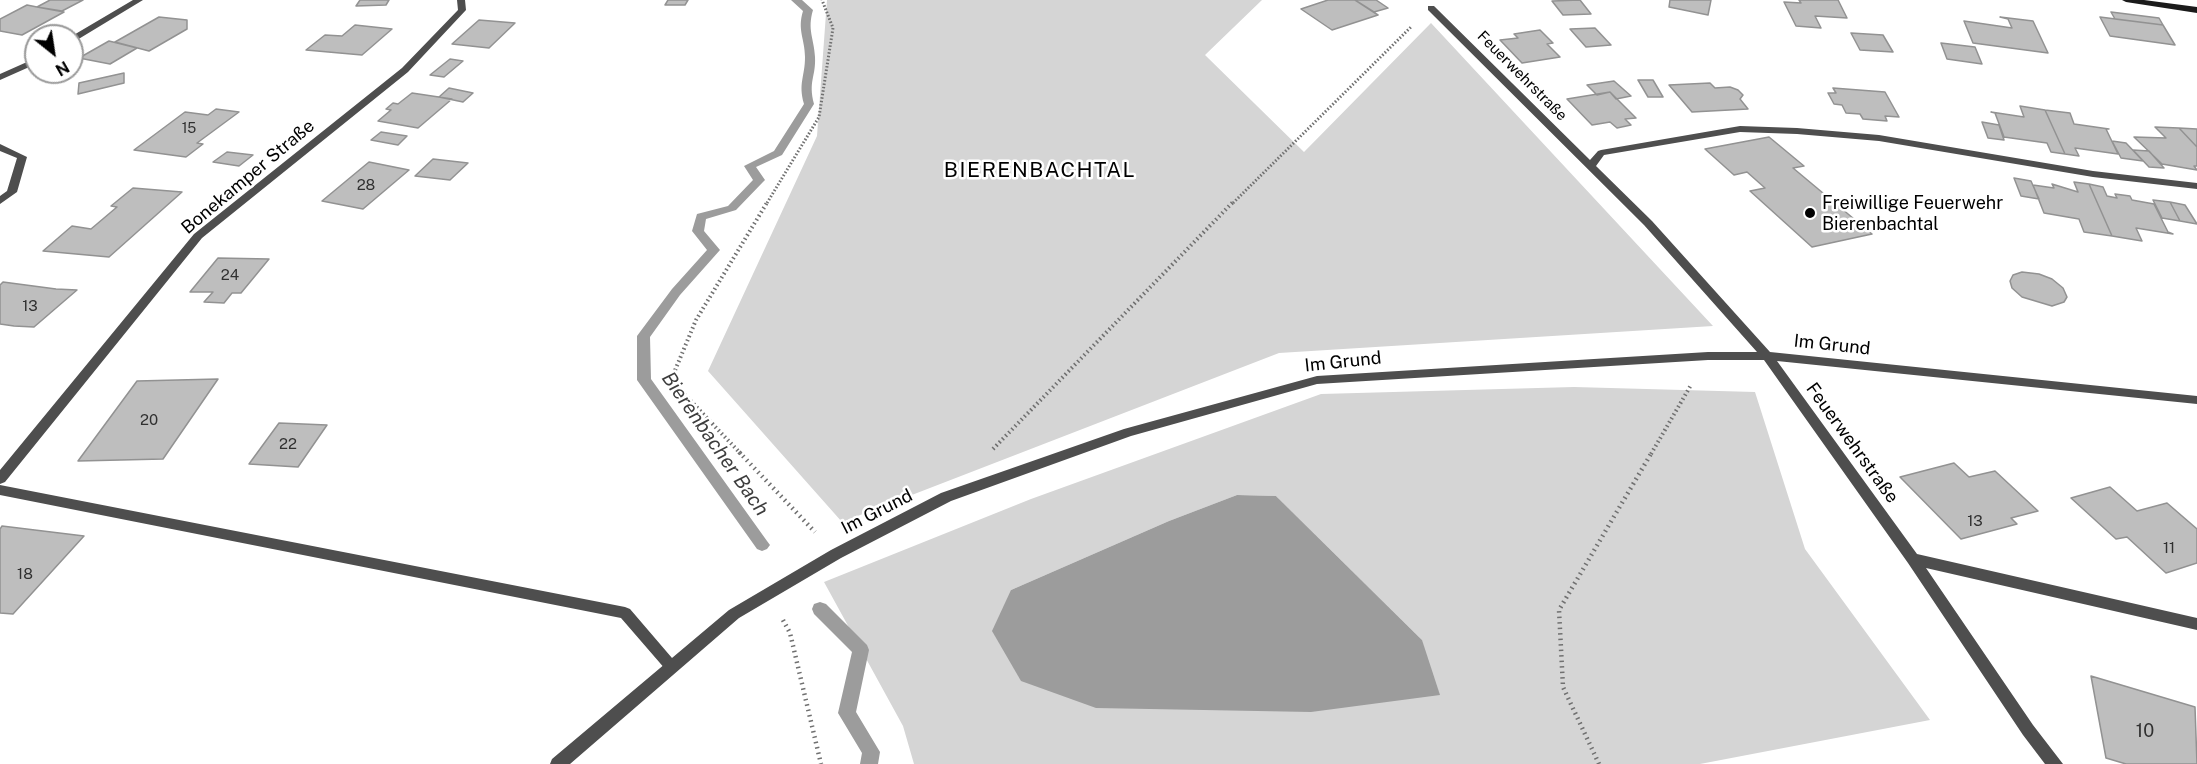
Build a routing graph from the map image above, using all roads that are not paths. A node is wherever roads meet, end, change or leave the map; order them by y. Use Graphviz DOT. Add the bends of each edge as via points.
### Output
graph roads {
  1 [pos="139,0"];
  2 [pos="461,0"];
  3 [pos="2126,0"];
  4 [pos="1431,8"];
  5 [pos="2197,10"];
  6 [pos="84,33"];
  7 [pos="24,66"];
  8 [pos="0,77"];
  9 [pos="0,147"];
  10 [pos="1590,167"];
  11 [pos="2197,186"];
  12 [pos="0,201"];
  13 [pos="1767,357"];
  14 [pos="2197,399"];
  15 [pos="0,479"];
  16 [pos="0,490"];
  17 [pos="1913,559"];
  18 [pos="2197,624"];
  19 [pos="671,665"];
  20 [pos="558,764"];
  21 [pos="2055,764"];
  1 -- 6 [label="street"];
  2 -- 15 [label="street, Bonekamper Straße" via="462,10 405,70 198,236"];
  3 -- 5 [label="main road"];
  4 -- 10 [label="street, Feuerwehrstraße"];
  7 -- 8 [label="street"];
  9 -- 12 [label="street" via="22,157 12,192"];
  10 -- 11 [label="street" via="1601,153 1740,129 1879,138 2093,174"];
  10 -- 13 [label="street, Feuerwehrstraße" via="1648,223"];
  13 -- 14 [label="street, Im Grund"];
  13 -- 17 [label="street, Feuerwehrstraße"];
  13 -- 19 [label="street, Im Grund" via="1708,356 1317,380 1128,432 946,497 836,554 734,614"];
  16 -- 19 [label="street" via="625,613"];
  17 -- 18 [label="street"];
  17 -- 21 [label="street, Feuerwehrstraße"];
  19 -- 20 [label="street, Im Grund"];
}
